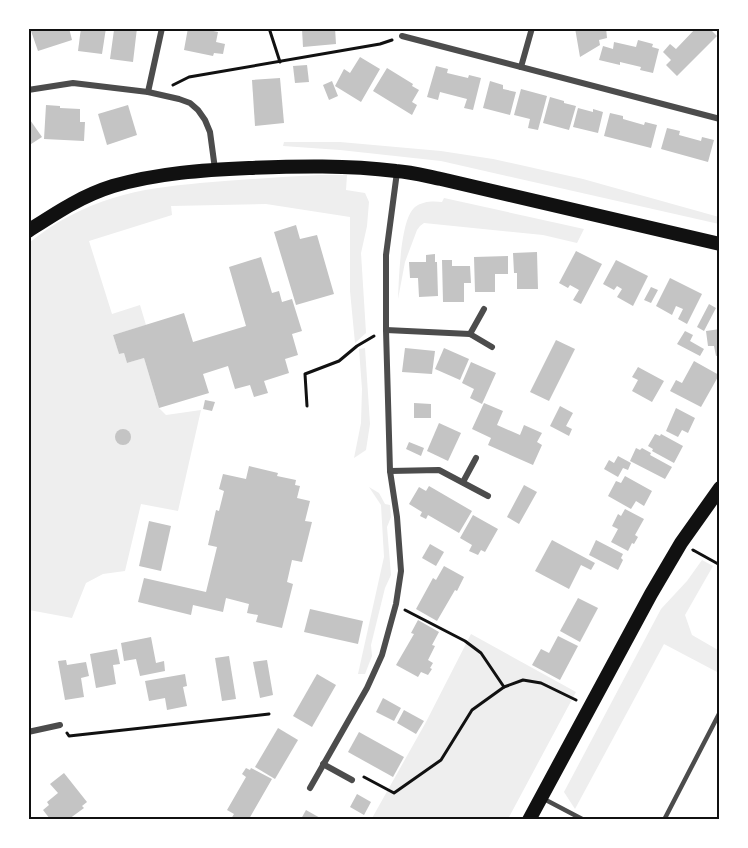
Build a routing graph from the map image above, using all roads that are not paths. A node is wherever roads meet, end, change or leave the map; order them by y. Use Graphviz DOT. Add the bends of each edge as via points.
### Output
graph roads {
  1 [pos="162,28"];
  2 [pos="532,28"];
  3 [pos="402,36"];
  4 [pos="521,68"];
  5 [pos="28,90"];
  6 [pos="148,92"];
  7 [pos="720,119"];
  8 [pos="215,169"];
  9 [pos="397,171"];
  10 [pos="28,231"];
  11 [pos="720,244"];
  12 [pos="484,309"];
  13 [pos="386,330"];
  14 [pos="470,334"];
  15 [pos="492,347"];
  16 [pos="476,458"];
  17 [pos="390,471"];
  18 [pos="463,482"];
  19 [pos="720,488"];
  20 [pos="488,496"];
  21 [pos="720,712"];
  22 [pos="60,725"];
  23 [pos="28,732"];
  24 [pos="323,764"];
  25 [pos="352,780"];
  26 [pos="310,788"];
  27 [pos="541,798"];
  28 [pos="529,819"];
  29 [pos="584,819"];
  30 [pos="664,819"];
  1 -- 6 [label="street"];
  2 -- 4 [label="street"];
  3 -- 4 [label="street"];
  4 -- 7 [label="street"];
  5 -- 6 [label="street" via="73,83"];
  6 -- 8 [label="street" via="179,99 198,110 210,132"];
  8 -- 9 [label="main road" via="307,166"];
  8 -- 10 [label="main road" via="161,175 113,187 73,203"];
  9 -- 11 [label="main road"];
  9 -- 13 [label="street" via="386,255"];
  12 -- 14 [label="street"];
  13 -- 14 [label="street"];
  13 -- 17 [label="street"];
  14 -- 15 [label="street"];
  16 -- 18 [label="street"];
  17 -- 18 [label="street" via="439,470"];
  17 -- 24 [label="street" via="398,517 400,572 396,604 382,655 367,688"];
  18 -- 20 [label="street"];
  19 -- 27 [label="main road" via="651,594"];
  21 -- 30 [label="lane"];
  22 -- 23 [label="street"];
  24 -- 25 [label="street"];
  24 -- 26 [label="street"];
  27 -- 28 [label="main road"];
  27 -- 29 [label="lane"];
}
